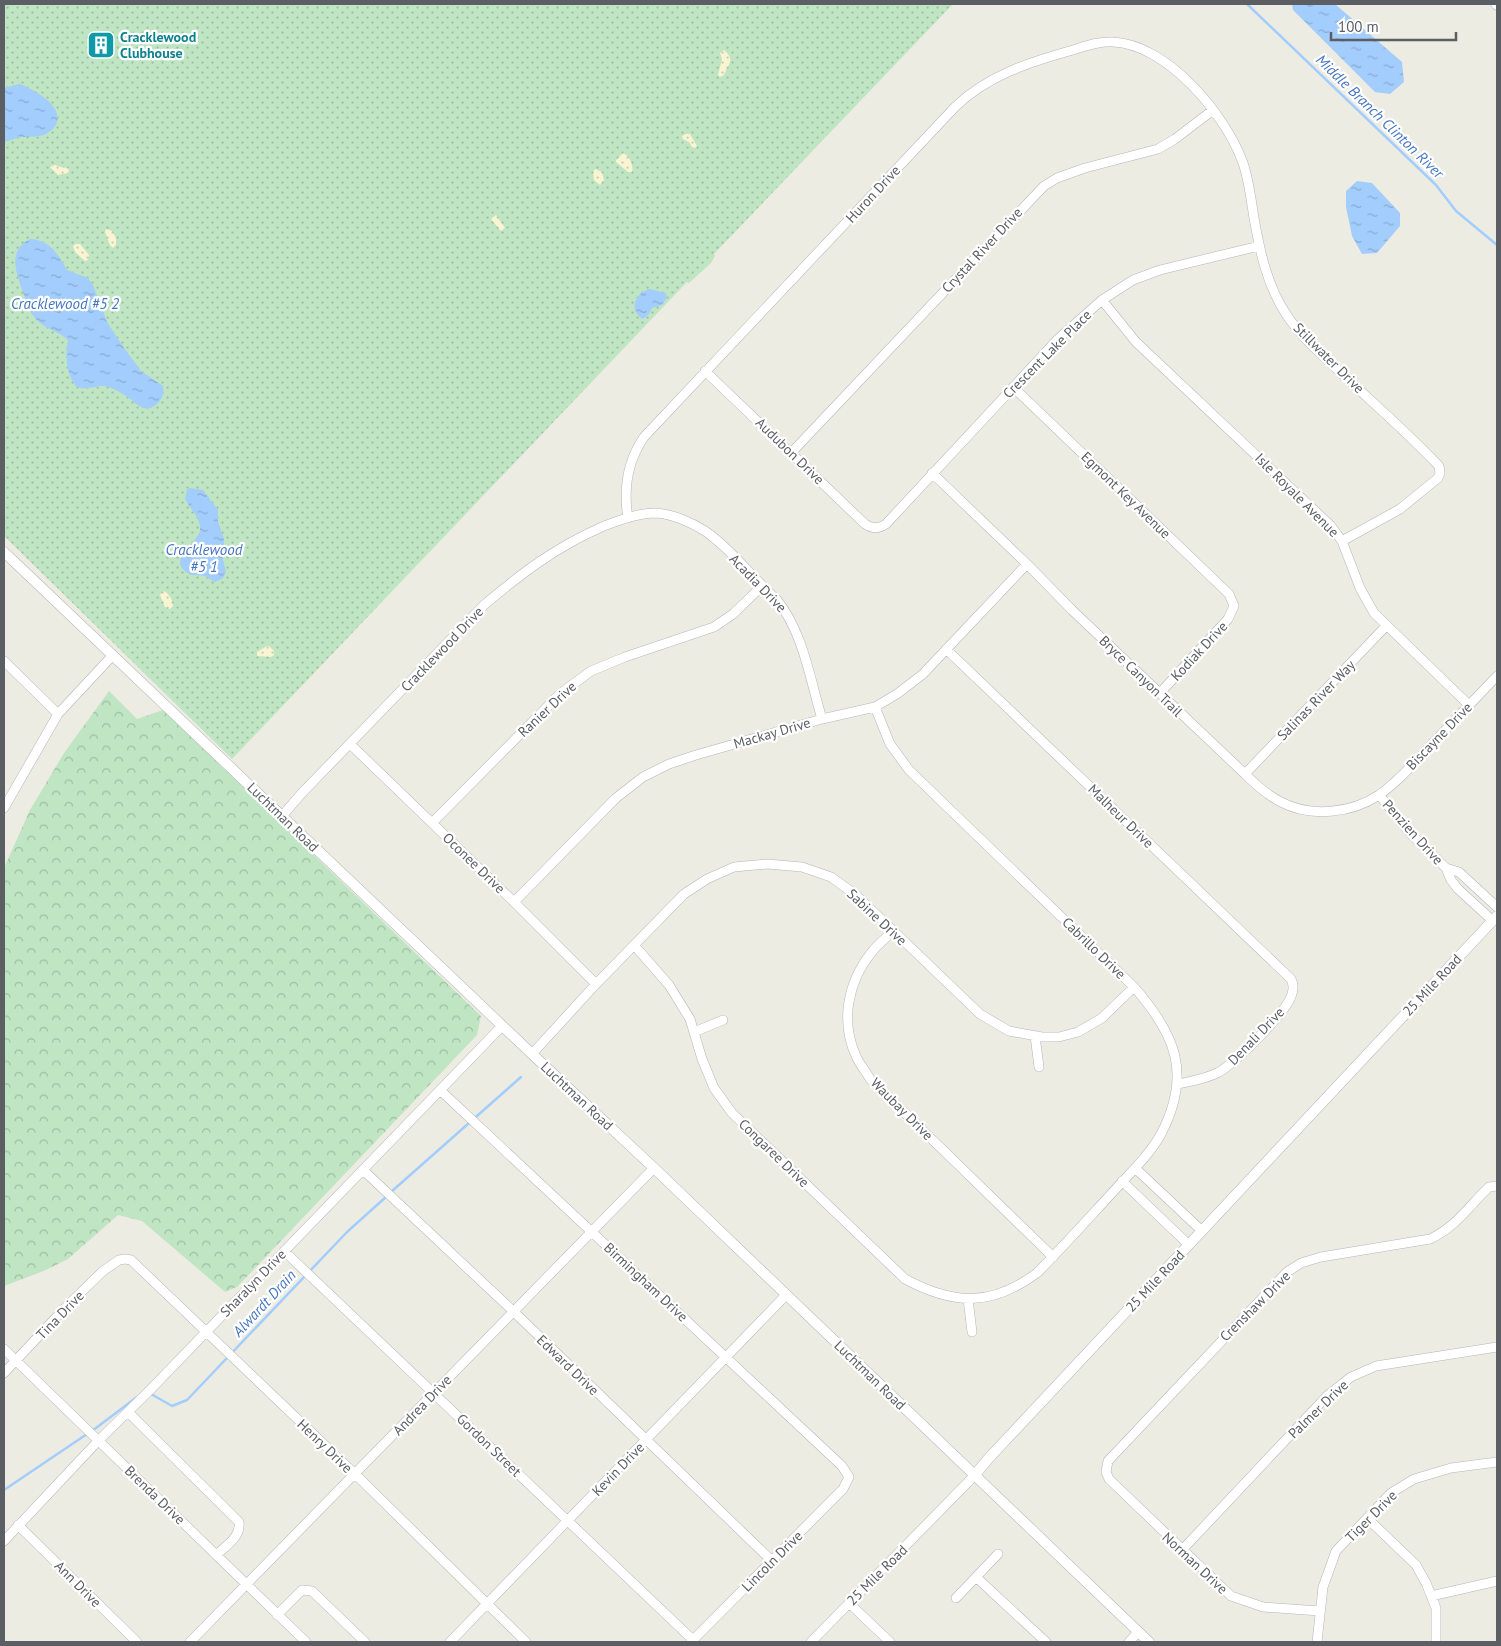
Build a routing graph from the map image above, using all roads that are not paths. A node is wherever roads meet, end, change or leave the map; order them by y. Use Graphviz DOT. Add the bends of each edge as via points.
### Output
graph roads {
  1 [pos="1213,110"];
  2 [pos="1259,246"];
  3 [pos="1102,300"];
  4 [pos="706,371"];
  5 [pos="1013,388"];
  6 [pos="792,452"];
  7 [pos="932,473"];
  8 [pos="628,518"];
  9 [pos="877,528"];
  10 [pos="1342,541"];
  11 [pos="4,552"];
  12 [pos="1027,564"];
  13 [pos="762,586"];
  14 [pos="1234,606"];
  15 [pos="1386,626"];
  16 [pos="946,649"];
  17 [pos="113,655"];
  18 [pos="4,662"];
  19 [pos="1497,676"];
  20 [pos="1160,693"];
  21 [pos="1469,705"];
  22 [pos="875,707"];
  23 [pos="58,714"];
  24 [pos="822,719"];
  25 [pos="350,744"];
  26 [pos="1245,774"];
  27 [pos="1379,795"];
  28 [pos="4,808"];
  29 [pos="282,816"];
  30 [pos="432,823"];
  31 [pos="1446,868"];
  32 [pos="514,902"];
  33 [pos="1497,907"];
  34 [pos="1495,919"];
  35 [pos="894,931"];
  36 [pos="634,945"];
  37 [pos="596,984"];
  38 [pos="1294,986"];
  39 [pos="1134,987"];
  40 [pos="723,1020"];
  41 [pos="502,1026"];
  42 [pos="694,1032"];
  43 [pos="1035,1036"];
  44 [pos="532,1054"];
  45 [pos="1039,1067"];
  46 [pos="1178,1084"];
  47 [pos="440,1090"];
  48 [pos="654,1168"];
  49 [pos="1135,1168"];
  50 [pos="363,1170"];
  51 [pos="1122,1181"];
  52 [pos="1493,1187"];
  53 [pos="592,1231"];
  54 [pos="1202,1231"];
  55 [pos="1189,1245"];
  56 [pos="284,1251"];
  57 [pos="1053,1256"];
  58 [pos="119,1260"];
  59 [pos="786,1295"];
  60 [pos="972,1299"];
  61 [pos="513,1311"];
  62 [pos="206,1332"];
  63 [pos="972,1332"];
  64 [pos="1497,1346"];
  65 [pos="4,1349"];
  66 [pos="726,1357"];
  67 [pos="16,1360"];
  68 [pos="4,1373"];
  69 [pos="434,1393"];
  70 [pos="128,1412"];
  71 [pos="99,1440"];
  72 [pos="646,1440"];
  73 [pos="1108,1461"];
  74 [pos="1497,1462"];
  75 [pos="354,1474"];
  76 [pos="974,1476"];
  77 [pos="849,1477"];
  78 [pos="1368,1518"];
  79 [pos="568,1521"];
  80 [pos="18,1525"];
  81 [pos="4,1541"];
  82 [pos="1182,1550"];
  83 [pos="998,1554"];
  84 [pos="216,1555"];
  85 [pos="772,1561"];
  86 [pos="976,1577"];
  87 [pos="1497,1581"];
  88 [pos="245,1584"];
  89 [pos="1432,1596"];
  90 [pos="956,1598"];
  91 [pos="849,1603"];
  92 [pos="487,1604"];
  93 [pos="1320,1611"];
  94 [pos="277,1615"];
  95 [pos="1138,1632"];
  96 [pos="692,1641"];
  97 [pos="137,1642"];
  98 [pos="190,1642"];
  99 [pos="306,1642"];
  100 [pos="364,1642"];
  101 [pos="450,1642"];
  102 [pos="526,1642"];
  103 [pos="811,1642"];
  104 [pos="890,1642"];
  105 [pos="1046,1642"];
  106 [pos="1128,1642"];
  107 [pos="1147,1642"];
  108 [pos="1317,1642"];
  109 [pos="1436,1642"];
  1 -- 2 [label="street, Stillwater Drive" via="1229,132 1243,163"];
  1 -- 4 [label="street, Huron Drive" via="1167,62 1130,44 1115,42 1099,42 1034,61 990,81 955,107"];
  1 -- 6 [label="street, Crystal River Drive" via="1158,149 1085,168 1044,186"];
  2 -- 3 [label="street, Crescent Lake Place" via="1160,270 1133,280"];
  2 -- 10 [label="street, Stillwater Drive" via="1267,276 1287,315 1315,348 1439,466 1438,478 1400,509"];
  3 -- 5 [label="street, Crescent Lake Place" via="1058,339"];
  3 -- 10 [label="street, Isle Royale Avenue" via="1136,342 1319,515"];
  4 -- 6 [label="street, Audubon Drive"];
  4 -- 8 [label="street, Huron Drive" via="651,429 634,454 625,493"];
  5 -- 7 [label="street, Crescent Lake Place"];
  5 -- 14 [label="street, Egmont Key Avenue" via="1229,594"];
  6 -- 9 [label="street, Audubon Drive" via="865,524"];
  7 -- 9 [label="street, Crescent Lake Place" via="886,524"];
  7 -- 12 [label="street, Bryce Canyon Trail"];
  8 -- 13 [label="street, Acadia Drive" via="656,513 682,519 723,546"];
  8 -- 25 [label="street, Cracklewood Drive" via="576,538 515,579 484,605"];
  10 -- 15 [label="street, Isle Royale Avenue" via="1364,598"];
  11 -- 17 [label="street, Luchtman Road"];
  12 -- 16 [label="street, Mackay Drive"];
  12 -- 20 [label="street, Bryce Canyon Trail"];
  13 -- 24 [label="street, Acadia Drive" via="786,611 795,627"];
  13 -- 30 [label="street, Ranier Drive" via="733,614 714,626 591,671 561,693"];
  14 -- 20 [label="street, Kodiak Drive" via="1224,626"];
  15 -- 21 [label="street, Isle Royale Avenue"];
  15 -- 26 [label="street, Salinas River Way"];
  16 -- 22 [label="street, Mackay Drive" via="913,682"];
  16 -- 38 [label="street, Malheur Drive" via="1291,979"];
  17 -- 23 [label="street"];
  17 -- 29 [label="street, Luchtman Road"];
  18 -- 23 [label="street"];
  19 -- 21 [label="street, Biscayne Drive"];
  20 -- 26 [label="street, Bryce Canyon Trail"];
  21 -- 27 [label="street, Biscayne Drive"];
  22 -- 24 [label="street, Mackay Drive"];
  22 -- 39 [label="street, Cabrillo Drive" via="890,744 909,770"];
  23 -- 28 [label="street"];
  24 -- 32 [label="street, Mackay Drive" via="696,755 643,777 616,798"];
  25 -- 29 [label="street, Cracklewood Drive"];
  25 -- 30 [label="street, Oconee Drive"];
  26 -- 27 [label="street, Bryce Canyon Trail" via="1282,803 1309,810 1333,812"];
  27 -- 31 [label="street, Penzien Drive" via="1412,835"];
  29 -- 41 [label="street, Luchtman Road"];
  30 -- 32 [label="street, Oconee Drive"];
  31 -- 33 [label="street, Penzien Drive" via="1459,872"];
  31 -- 34 [label="street, Penzien Drive" via="1458,888"];
  32 -- 37 [label="street, Oconee Drive"];
  34 -- 54 [label="street, 25 Mile Road"];
  35 -- 36 [label="street, Sabine Drive" via="856,895 831,877 802,867 767,864 734,868 707,879 684,894"];
  35 -- 43 [label="street, Sabine Drive" via="980,1014 1009,1031"];
  35 -- 57 [label="street, Waubay Drive" via="871,953 854,978 847,1004 848,1031 856,1056 870,1079"];
  36 -- 37 [label="street, Sabine Drive"];
  36 -- 42 [label="street, Congaree Drive" via="670,985"];
  37 -- 44 [label="street, Sabine Drive"];
  38 -- 46 [label="street, Denali Drive" via="1292,996 1270,1025 1230,1065 1201,1080"];
  39 -- 43 [label="street, Sabine Drive" via="1102,1018 1078,1032 1059,1037"];
  39 -- 46 [label="street, Cabrillo Drive" via="1166,1029 1176,1055"];
  40 -- 42 [label="street"];
  41 -- 44 [label="street, Luchtman Road"];
  41 -- 47 [label="street, Sharalyn Drive"];
  42 -- 60 [label="street, Congaree Drive" via="714,1088 732,1113 905,1279 925,1289"];
  43 -- 45 [label="street"];
  44 -- 48 [label="street, Luchtman Road"];
  46 -- 49 [label="street, Cabrillo Drive" via="1160,1136"];
  47 -- 50 [label="street, Sharalyn Drive"];
  47 -- 53 [label="street, Birmingham Drive"];
  48 -- 53 [label="street, Andrea Drive"];
  48 -- 59 [label="street, Luchtman Road"];
  49 -- 51 [label="street, Cabrillo Drive"];
  49 -- 54 [label="street"];
  50 -- 56 [label="street, Sharalyn Drive"];
  50 -- 61 [label="street, Edward Drive"];
  51 -- 55 [label="street"];
  51 -- 57 [label="street, Cabrillo Drive"];
  52 -- 73 [label="street, Crenshaw Drive" via="1458,1221 1430,1239 1321,1257 1301,1263 1287,1272"];
  53 -- 61 [label="street, Andrea Drive"];
  53 -- 66 [label="street, Birmingham Drive"];
  54 -- 55 [label="street, 25 Mile Road"];
  55 -- 76 [label="street, 25 Mile Road"];
  56 -- 62 [label="street, Sharalyn Drive"];
  56 -- 69 [label="street, Gordon Street"];
  57 -- 60 [label="street, Cabrillo Drive" via="1024,1282 993,1296"];
  58 -- 62 [label="street, Henry Drive" via="136,1263"];
  58 -- 67 [label="street, Tina Drive" via="66,1307"];
  59 -- 66 [label="street, Kevin Drive"];
  59 -- 76 [label="street, Luchtman Road"];
  60 -- 63 [label="street"];
  61 -- 69 [label="street, Andrea Drive"];
  61 -- 72 [label="street, Edward Drive"];
  62 -- 70 [label="street, Sharalyn Drive"];
  62 -- 75 [label="street, Henry Drive"];
  64 -- 82 [label="street, Palmer Drive" via="1376,1366 1346,1380 1327,1396"];
  65 -- 67 [label="street, Brenda Drive"];
  66 -- 72 [label="street, Kevin Drive"];
  66 -- 77 [label="street, Birmingham Drive" via="842,1466"];
  67 -- 68 [label="street, Tina Drive"];
  67 -- 71 [label="street, Brenda Drive"];
  69 -- 75 [label="street, Andrea Drive"];
  69 -- 79 [label="street, Gordon Street"];
  70 -- 71 [label="street, Sharalyn Drive"];
  70 -- 84 [label="street" via="239,1522 236,1537"];
  71 -- 80 [label="street, Sharalyn Drive"];
  71 -- 84 [label="street, Brenda Drive"];
  72 -- 79 [label="street, Kevin Drive"];
  72 -- 85 [label="street, Edward Drive"];
  73 -- 82 [label="street, Norman Drive" via="1106,1472 1109,1479"];
  74 -- 78 [label="street, Tiger Drive" via="1452,1468 1414,1479 1391,1493"];
  75 -- 88 [label="street, Andrea Drive"];
  75 -- 92 [label="street, Henry Drive"];
  76 -- 91 [label="street, 25 Mile Road"];
  76 -- 95 [label="street, Luchtman Road"];
  77 -- 85 [label="street, Lincoln Drive" via="843,1489"];
  78 -- 89 [label="street" via="1416,1565"];
  78 -- 93 [label="street, Tiger Drive" via="1336,1552 1323,1587"];
  79 -- 92 [label="street, Kevin Drive"];
  79 -- 96 [label="street, Gordon Street"];
  80 -- 81 [label="street, Sharalyn Drive"];
  80 -- 97 [label="street, Ann Drive"];
  82 -- 93 [label="street, Norman Drive" via="1231,1596 1263,1607"];
  83 -- 86 [label="street"];
  84 -- 88 [label="street, Brenda Drive"];
  85 -- 96 [label="street, Lincoln Drive"];
  86 -- 90 [label="street"];
  86 -- 105 [label="street"];
  87 -- 89 [label="street"];
  88 -- 94 [label="street, Brenda Drive"];
  88 -- 98 [label="street, Andrea Drive"];
  89 -- 109 [label="street" via="1436,1608"];
  91 -- 103 [label="street, 25 Mile Road"];
  91 -- 104 [label="street"];
  92 -- 101 [label="street, Kevin Drive"];
  92 -- 102 [label="street, Henry Drive"];
  93 -- 108 [label="street, Tiger Drive"];
  94 -- 99 [label="street, Brenda Drive"];
  94 -- 100 [label="street" via="302,1590 312,1591"];
  95 -- 106 [label="street"];
  95 -- 107 [label="street, Luchtman Road"];
}
